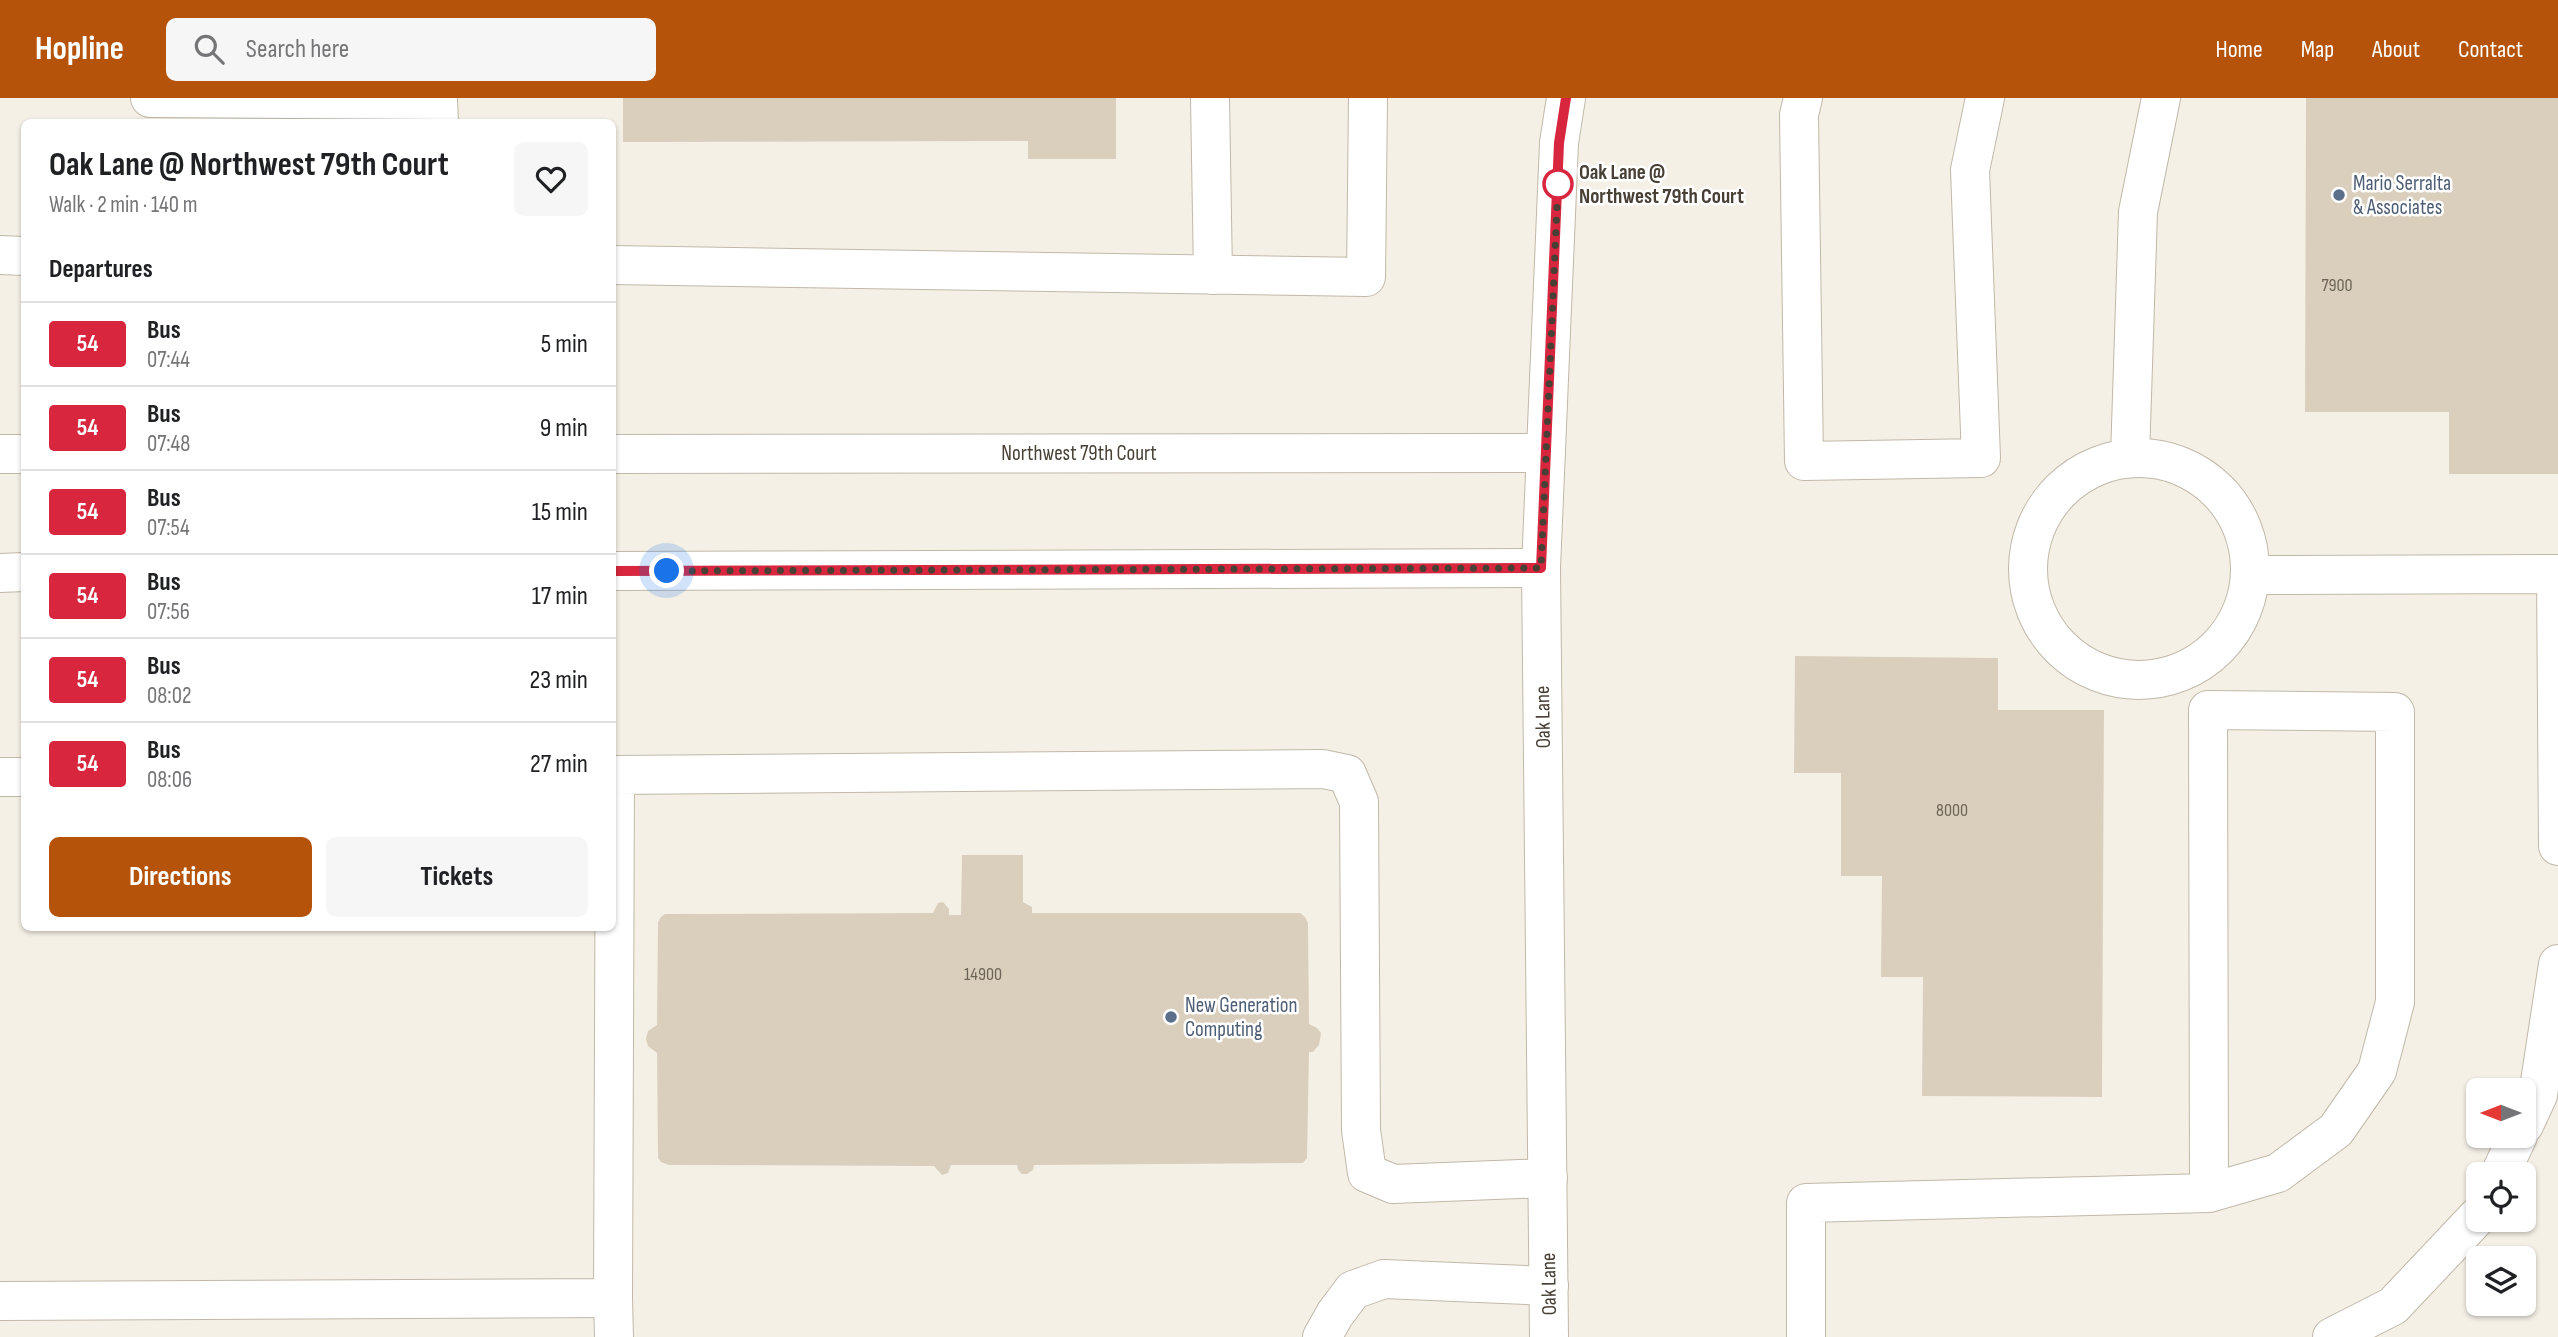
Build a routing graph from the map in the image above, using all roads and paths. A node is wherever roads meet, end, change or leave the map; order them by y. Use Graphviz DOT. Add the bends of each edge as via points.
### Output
graph roads {
  1 [pos="150,98"];
  2 [pos="1210,98"];
  3 [pos="1368,98"];
  4 [pos="1566,98"];
  5 [pos="1803,98"];
  6 [pos="1985,98"];
  7 [pos="2161,98"];
  8 [pos="439,119"];
  9 [pos="0,256"];
  10 [pos="21,256"];
  11 [pos="616,265"];
  12 [pos="1213,275"];
  13 [pos="1546,453"];
  14 [pos="0,454"];
  15 [pos="21,454"];
  16 [pos="616,454"];
  17 [pos="2130,457"];
  18 [pos="1541,568"];
  19 [pos="616,571"];
  20 [pos="0,572"];
  21 [pos="21,572"];
  22 [pos="2557,574"];
  23 [pos="2250,575"];
  24 [pos="616,775"];
  25 [pos="0,777"];
  26 [pos="21,777"];
  27 [pos="2558,846"];
  28 [pos="614,931"];
  29 [pos="2558,964"];
  30 [pos="2536,1099"];
  31 [pos="1548,1178"];
  32 [pos="2209,1193"];
  33 [pos="2466,1229"];
  34 [pos="1549,1286"];
  35 [pos="613,1298"];
  36 [pos="0,1301"];
  37 [pos="614,1337"];
  38 [pos="1322,1337"];
  39 [pos="1549,1337"];
  40 [pos="1806,1337"];
  41 [pos="2332,1337"];
  1 -- 8 [label="street" via="438,100"];
  2 -- 12 [label="street"];
  3 -- 12 [label="street" via="1366,277"];
  4 -- 13 [label="street, Oak Lane" via="1559,143"];
  5 -- 6 [label="street" via="1799,115 1804,461 1981,458 1970,170"];
  7 -- 17 [label="street" via="2138,212"];
  9 -- 10 [label="street"];
  11 -- 12 [label="street"];
  13 -- 16 [label="street, Northwest 79th Court"];
  13 -- 18 [label="street, Oak Lane"];
  14 -- 15 [label="street"];
  17 -- 23 [label="street" via="2161,459 2192,469 2218,489 2236,514 2248,544"];
  17 -- 23 [label="street" via="2099,464 2071,479 2049,502 2034,530 2028,561 2030,593 2041,623 2061,648 2086,667 2116,678 2148,681 2179,674 2207,658 2228,635 2244,607"];
  18 -- 19 [label="street"];
  18 -- 31 [label="street, Oak Lane"];
  20 -- 21 [label="street"];
  22 -- 23 [label="street"];
  22 -- 27 [label="street"];
  24 -- 31 [label="street" via="1309,769 1347,774 1359,802 1361,1130 1367,1173 1393,1184"];
  25 -- 26 [label="street"];
  28 -- 35 [label="street"];
  29 -- 30 [label="street"];
  31 -- 34 [label="street, Oak Lane"];
  32 -- 32 [label="street" via="2278,1172 2336,1130 2377,1071 2395,1002 2395,712 2208,710"];
  32 -- 40 [label="street" via="1806,1203"];
  33 -- 41 [label="street" via="2393,1306"];
  34 -- 38 [label="street" via="1384,1279 1353,1290"];
  34 -- 39 [label="street, Oak Lane"];
  35 -- 36 [label="street"];
  35 -- 37 [label="street"];
}
